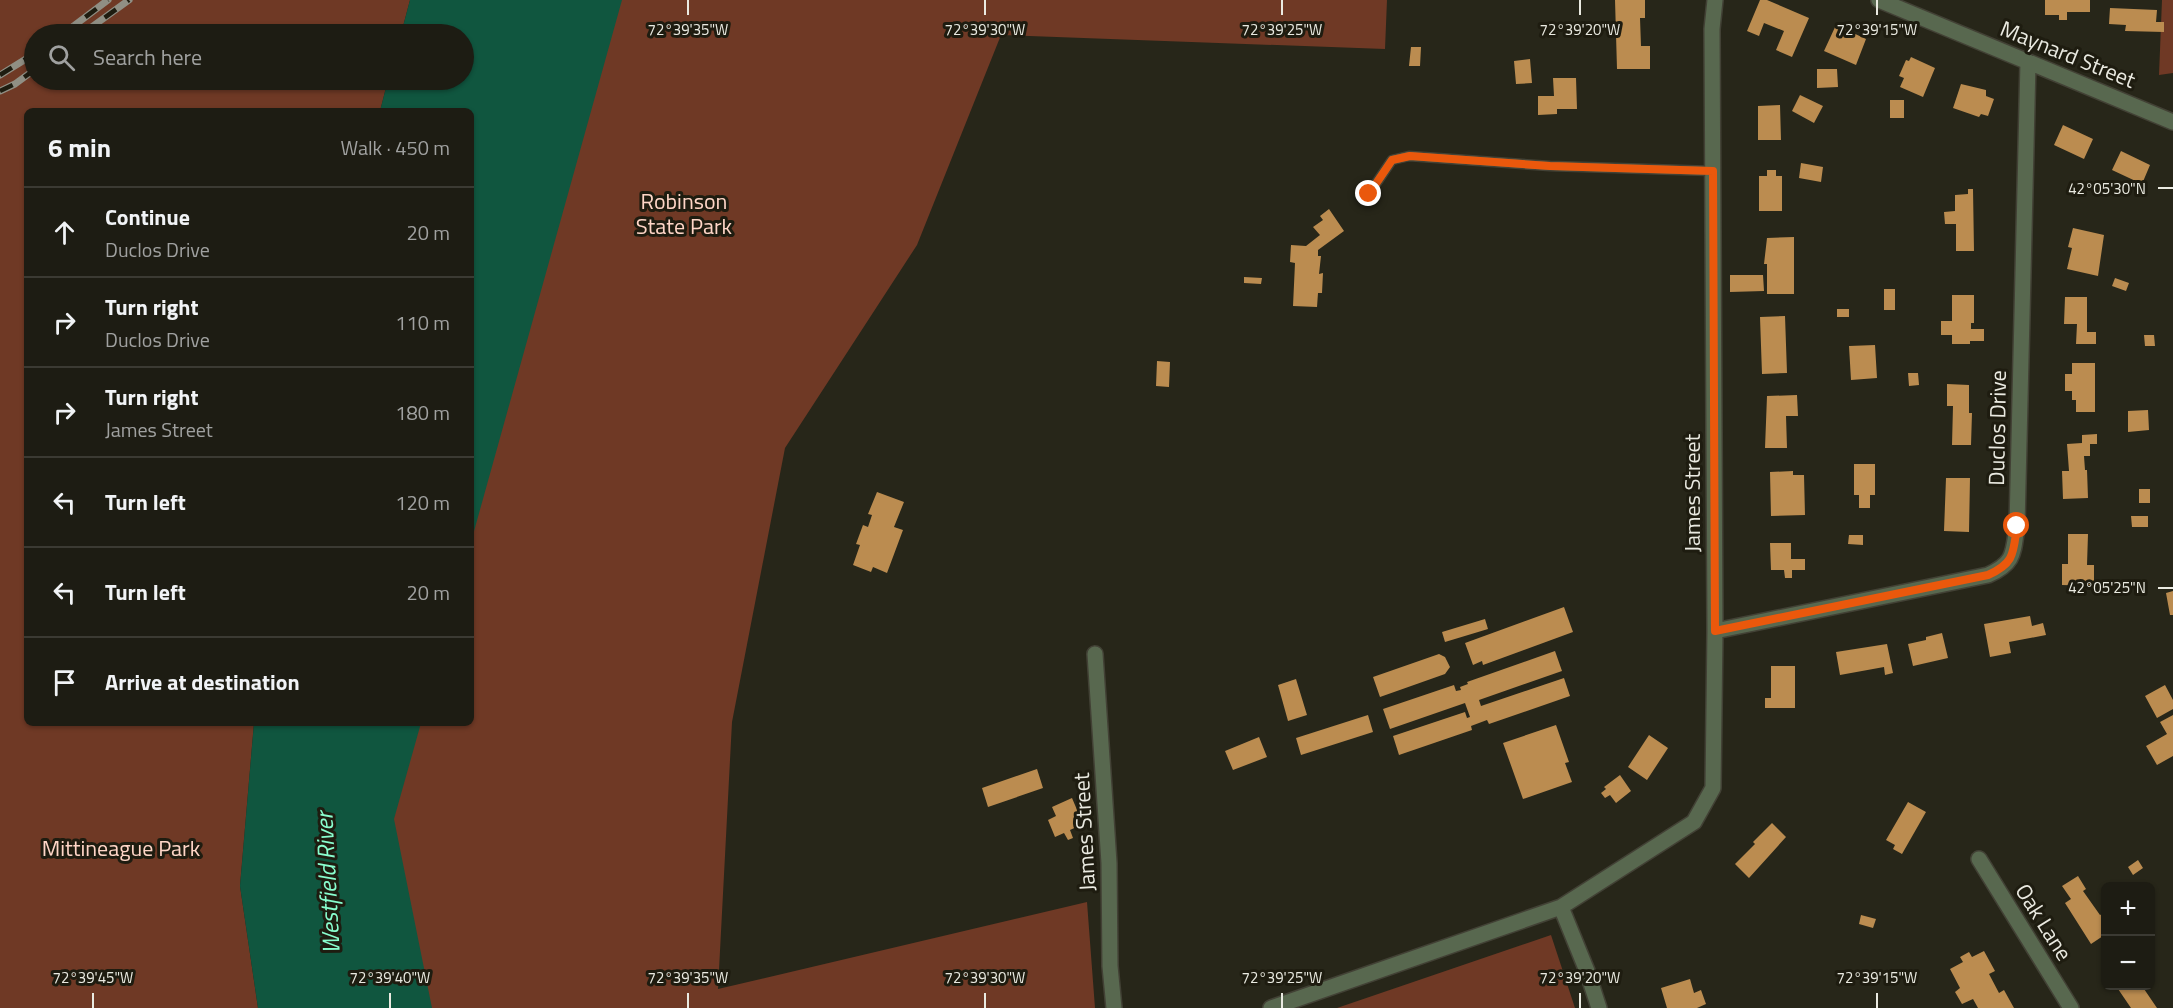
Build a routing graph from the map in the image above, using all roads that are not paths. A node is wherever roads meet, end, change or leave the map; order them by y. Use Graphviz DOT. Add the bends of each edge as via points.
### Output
graph roads {
  1 [pos="1714,0"];
  2 [pos="1879,0"];
  3 [pos="2028,62"];
  4 [pos="2173,122"];
  5 [pos="1713,171"];
  6 [pos="1369,194"];
  7 [pos="1715,631"];
  8 [pos="1095,654"];
  9 [pos="1979,859"];
  10 [pos="1561,907"];
  11 [pos="1114,1008"];
  12 [pos="1271,1008"];
  13 [pos="1599,1008"];
  14 [pos="2071,1008"];
  1 -- 5 [label="street, James Street"];
  2 -- 3 [label="street, Maynard Street"];
  3 -- 4 [label="street, Maynard Street"];
  3 -- 7 [label="street, Duclos Drive" via="2017,526 2013,554 2005,567 1988,575"];
  5 -- 6 [label="lane" via="1550,166 1410,156 1392,160"];
  5 -- 7 [label="street, James Street"];
  7 -- 10 [label="street, James Street" via="1713,788 1694,822"];
  8 -- 11 [label="street, James Street"];
  9 -- 14 [label="street, Oak Lane"];
  10 -- 12 [label="street, James Street"];
  10 -- 13 [label="street"];
}
